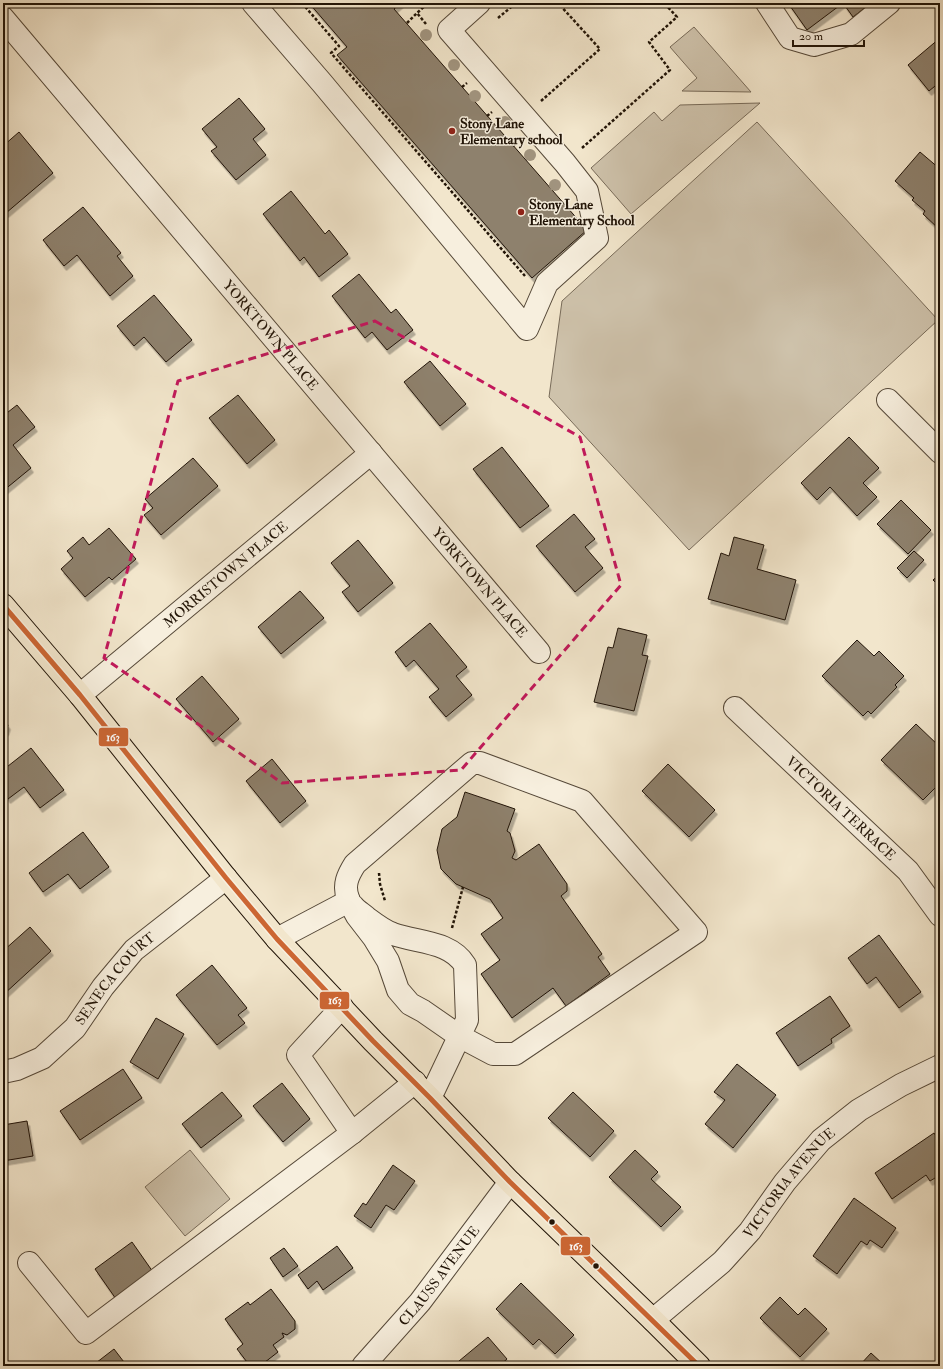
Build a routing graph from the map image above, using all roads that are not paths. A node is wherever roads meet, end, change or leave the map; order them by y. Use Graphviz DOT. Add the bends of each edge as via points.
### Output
graph roads {
  1 [pos="253,3"];
  2 [pos="479,3"];
  3 [pos="767,3"];
  4 [pos="889,3"];
  5 [pos="3,18"];
  6 [pos="888,400"];
  7 [pos="940,452"];
  8 [pos="371,453"];
  9 [pos="3,606"];
  10 [pos="539,652"];
  11 [pos="80,695"];
  12 [pos="735,708"];
  13 [pos="226,878"];
  14 [pos="350,903"];
  15 [pos="940,915"];
  16 [pos="277,939"];
  17 [pos="342,1007"];
  18 [pos="456,1042"];
  19 [pos="940,1066"];
  20 [pos="3,1072"];
  21 [pos="415,1082"];
  22 [pos="430,1098"];
  23 [pos="352,1133"];
  24 [pos="510,1182"];
  25 [pos="29,1263"];
  26 [pos="653,1320"];
  27 [pos="363,1366"];
  28 [pos="699,1366"];
  1 -- 2 [label="street" via="527,329 548,283 597,238 587,191 449,30"];
  3 -- 4 [label="street" via="790,38 814,45 850,34"];
  5 -- 8 [label="street, YORKTOWN PLACE"];
  6 -- 7 [label="street"];
  8 -- 10 [label="street, YORKTOWN PLACE"];
  8 -- 11 [label="street, MORRISTOWN PLACE"];
  9 -- 11 [label="main road"];
  11 -- 13 [label="main road"];
  12 -- 15 [label="street, VICTORIA TERRACE" via="908,871"];
  13 -- 16 [label="main road"];
  13 -- 20 [label="street, SENECA COURT" via="134,950 102,987 75,1028 42,1058"];
  14 -- 16 [label="street"];
  14 -- 18 [label="street" via="388,961 398,990 410,1004 423,1011"];
  14 -- 18 [label="street" via="378,926 393,934 430,943 454,952 461,959 465,965 467,1020"];
  14 -- 18 [label="street" via="345,883 355,864 472,763 480,763 582,801 696,932 515,1054 493,1054"];
  16 -- 17 [label="main road"];
  17 -- 21 [label="main road"];
  17 -- 23 [label="street" via="298,1055"];
  18 -- 22 [label="street"];
  19 -- 26 [label="street, VICTORIA AVENUE" via="859,1110 821,1140 784,1182 750,1231 722,1262"];
  21 -- 22 [label="main road"];
  21 -- 23 [label="street"];
  22 -- 24 [label="main road"];
  23 -- 25 [label="street" via="86,1333"];
  24 -- 26 [label="main road"];
  24 -- 27 [label="street, CLAUSS AVENUE" via="420,1302"];
  26 -- 28 [label="main road"];
}
